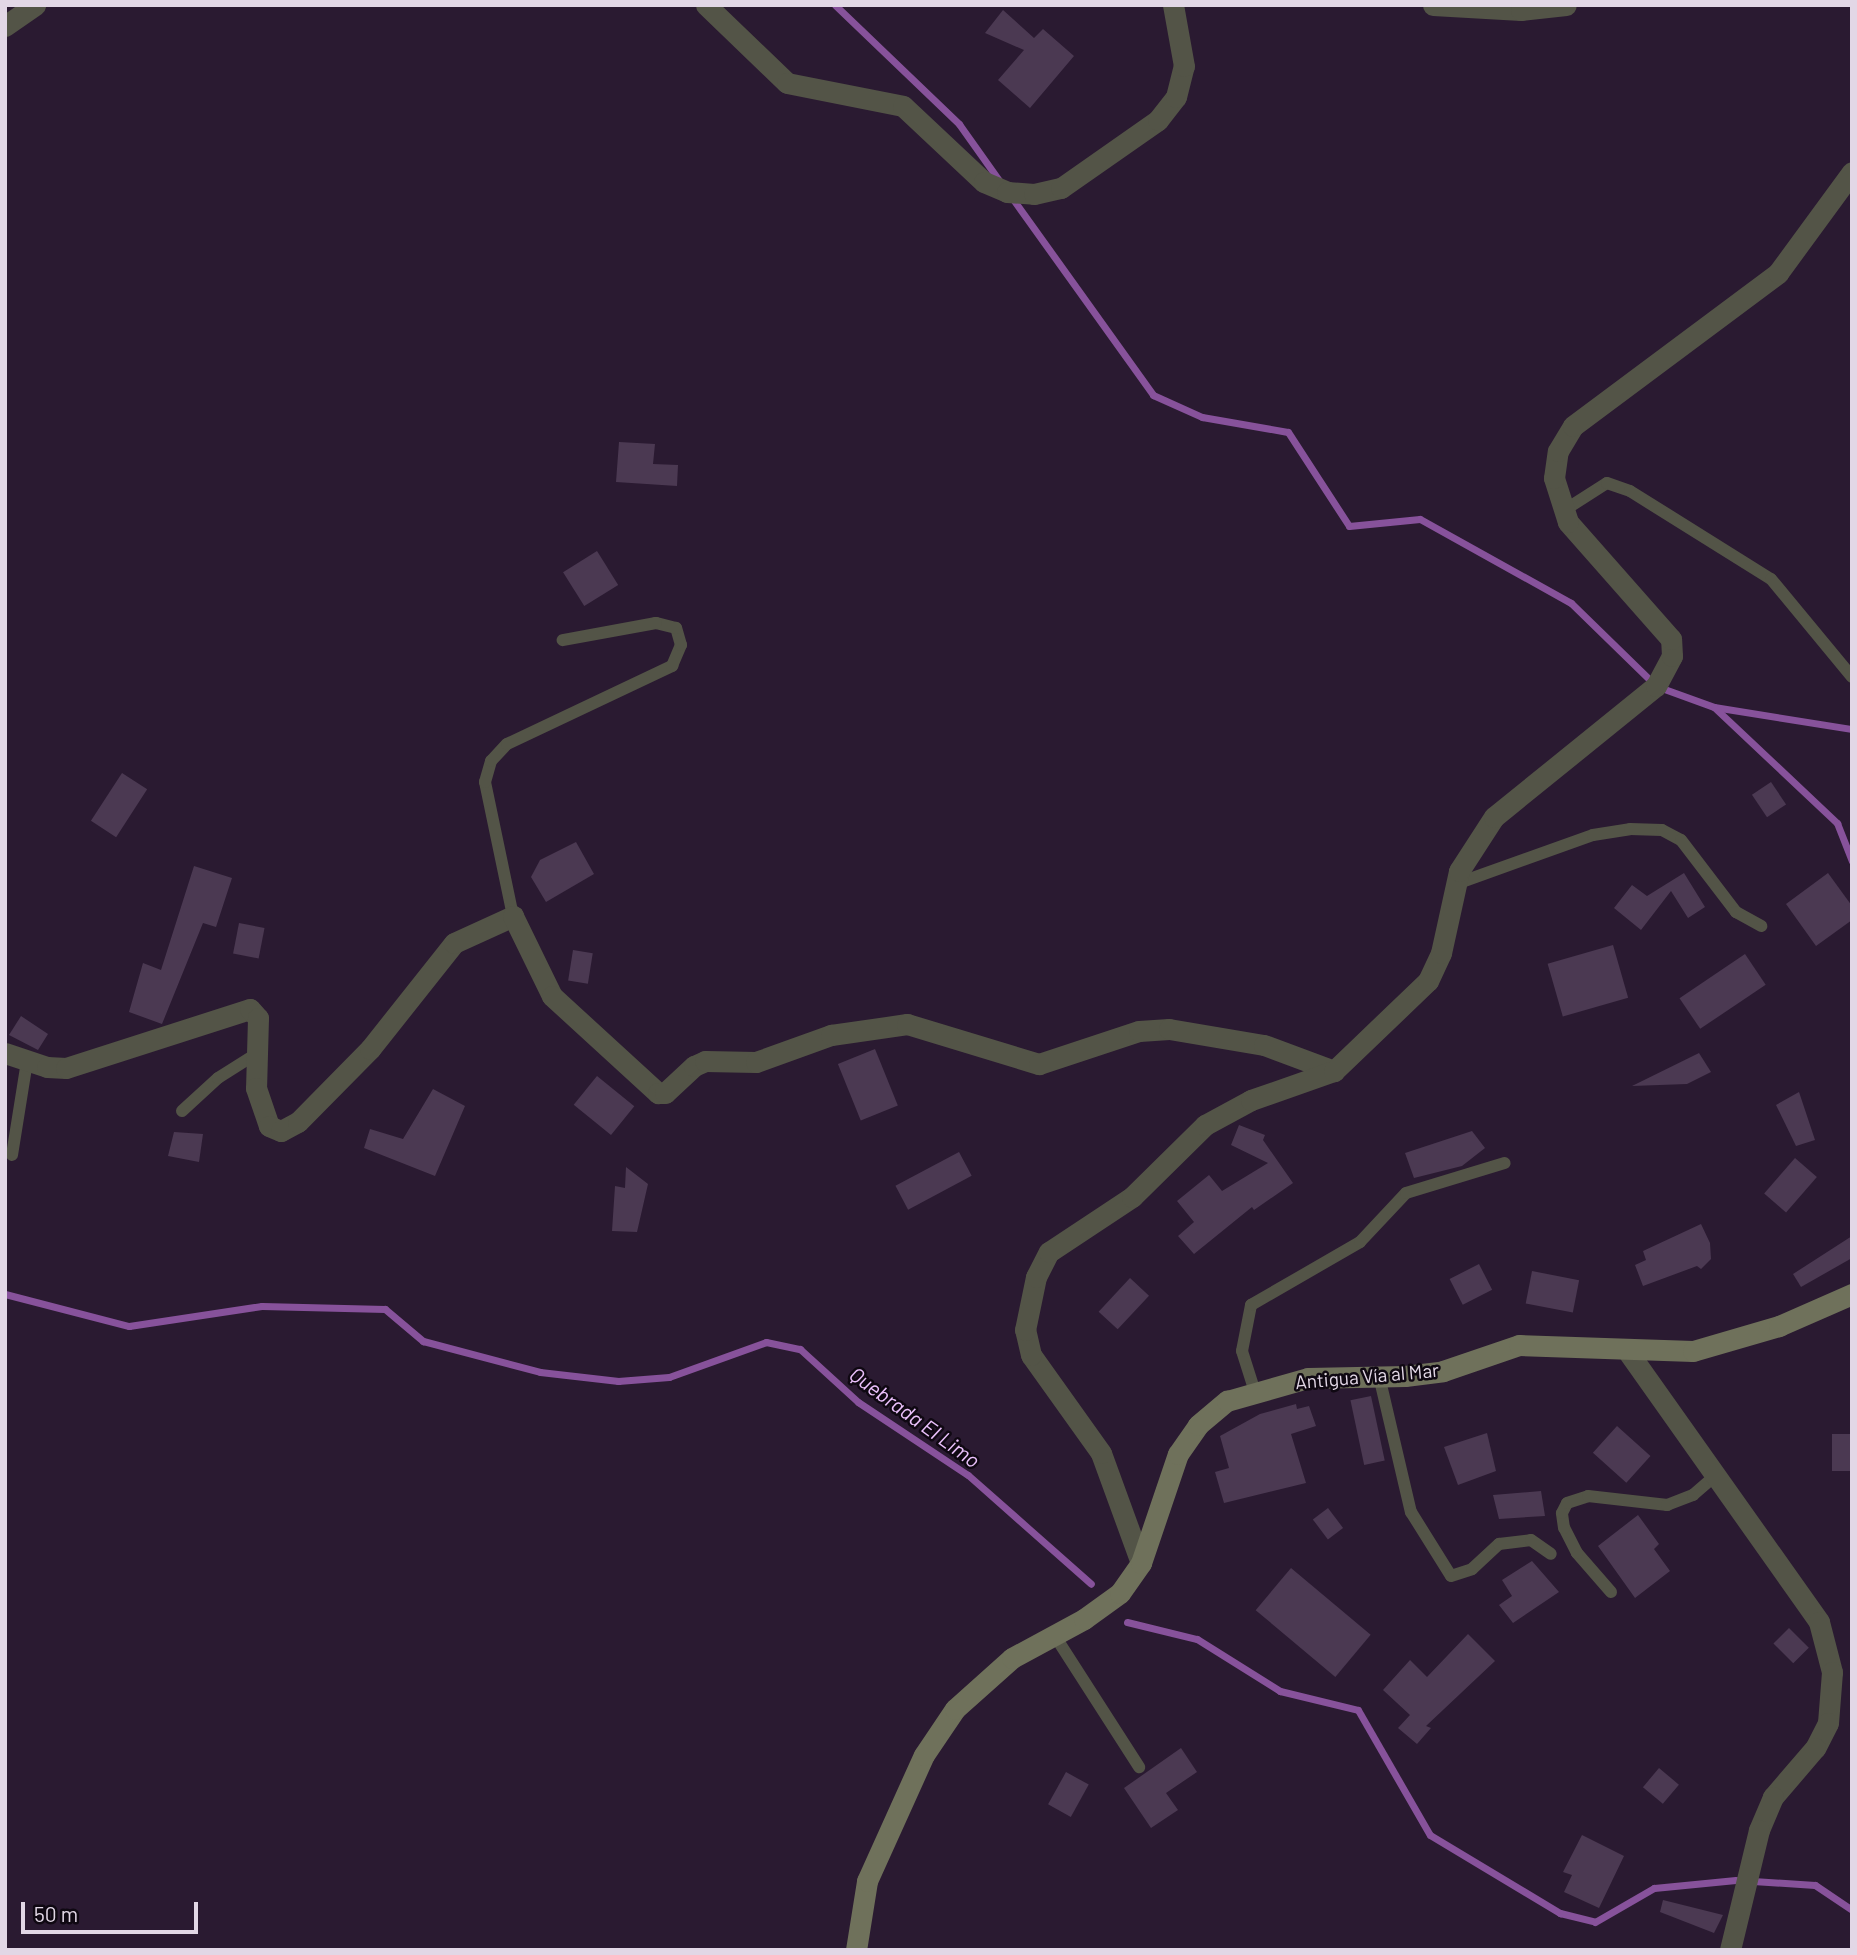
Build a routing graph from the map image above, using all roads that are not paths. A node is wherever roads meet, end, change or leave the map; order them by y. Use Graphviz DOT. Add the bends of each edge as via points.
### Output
graph roads {
  1 [pos="35,5"];
  2 [pos="706,5"];
  3 [pos="1174,5"];
  4 [pos="1433,5"];
  5 [pos="1566,5"];
  6 [pos="5,26"];
  7 [pos="1852,172"];
  8 [pos="1563,511"];
  9 [pos="563,640"];
  10 [pos="1852,677"];
  11 [pos="1456,884"];
  12 [pos="513,916"];
  13 [pos="1761,926"];
  14 [pos="5,1053"];
  15 [pos="256,1054"];
  16 [pos="27,1061"];
  17 [pos="1334,1071"];
  18 [pos="182,1111"];
  19 [pos="12,1155"];
  20 [pos="1506,1163"];
  21 [pos="1852,1294"];
  22 [pos="1626,1349"];
  23 [pos="1379,1376"];
  24 [pos="1255,1392"];
  25 [pos="1715,1476"];
  26 [pos="1551,1554"];
  27 [pos="1141,1563"];
  28 [pos="1611,1592"];
  29 [pos="1055,1636"];
  30 [pos="1139,1767"];
  31 [pos="856,1950"];
  32 [pos="1730,1950"];
  1 -- 6 [label="street"];
  2 -- 3 [label="street" via="787,83 902,106 984,182 1007,192 1034,194 1061,188 1158,120 1176,97 1184,66"];
  4 -- 5 [label="street" via="1521,10"];
  7 -- 8 [label="street" via="1778,273 1573,426 1555,464"];
  8 -- 10 [label="lane" via="1607,483 1630,491 1771,579"];
  8 -- 11 [label="street" via="1669,634 1672,656 1656,686 1494,817 1474,844"];
  9 -- 12 [label="lane" via="656,623 676,628 681,645 672,666 507,744 491,761 485,782"];
  11 -- 13 [label="lane" via="1593,835 1662,830 1681,840 1736,912"];
  11 -- 17 [label="street" via="1441,953 1428,981"];
  12 -- 15 [label="street" via="454,943 370,1049 298,1122 281,1132 269,1126 256,1088"];
  12 -- 17 [label="street" via="556,1002 658,1093 665,1093 699,1063 756,1062 831,1035 907,1024 1039,1064 1139,1031 1169,1029 1264,1045"];
  14 -- 16 [label="street"];
  15 -- 16 [label="street" via="258,1018 243,1008 66,1068"];
  15 -- 18 [label="lane" via="218,1078"];
  16 -- 19 [label="lane"];
  17 -- 27 [label="street" via="1251,1100 1212,1121 1132,1197 1049,1252 1036,1277 1026,1330 1031,1355 1101,1453"];
  20 -- 24 [label="lane" via="1406,1193 1360,1242 1253,1303 1242,1350"];
  21 -- 22 [label="main road, Antigua Vía al Mar" via="1725,1344 1693,1351"];
  22 -- 23 [label="main road, Antigua Vía al Mar" via="1519,1345 1443,1370"];
  22 -- 25 [label="street"];
  23 -- 24 [label="main road, Antigua Vía al Mar" via="1308,1378"];
  23 -- 26 [label="lane" via="1411,1512 1451,1576 1472,1569 1499,1544 1531,1540"];
  24 -- 27 [label="main road, Antigua Vía al Mar" via="1227,1401 1198,1425 1178,1454"];
  25 -- 28 [label="lane" via="1693,1495 1667,1505 1588,1496 1567,1503 1562,1513 1564,1528 1577,1553"];
  25 -- 32 [label="street" via="1819,1622 1832,1672 1828,1723 1815,1748 1773,1797 1759,1830"];
  27 -- 29 [label="main road, Antigua Vía al Mar" via="1120,1593"];
  29 -- 30 [label="lane"];
  29 -- 31 [label="main road, Antigua Vía al Mar" via="1012,1658 977,1689 955,1709 923,1755 867,1881"];
}
